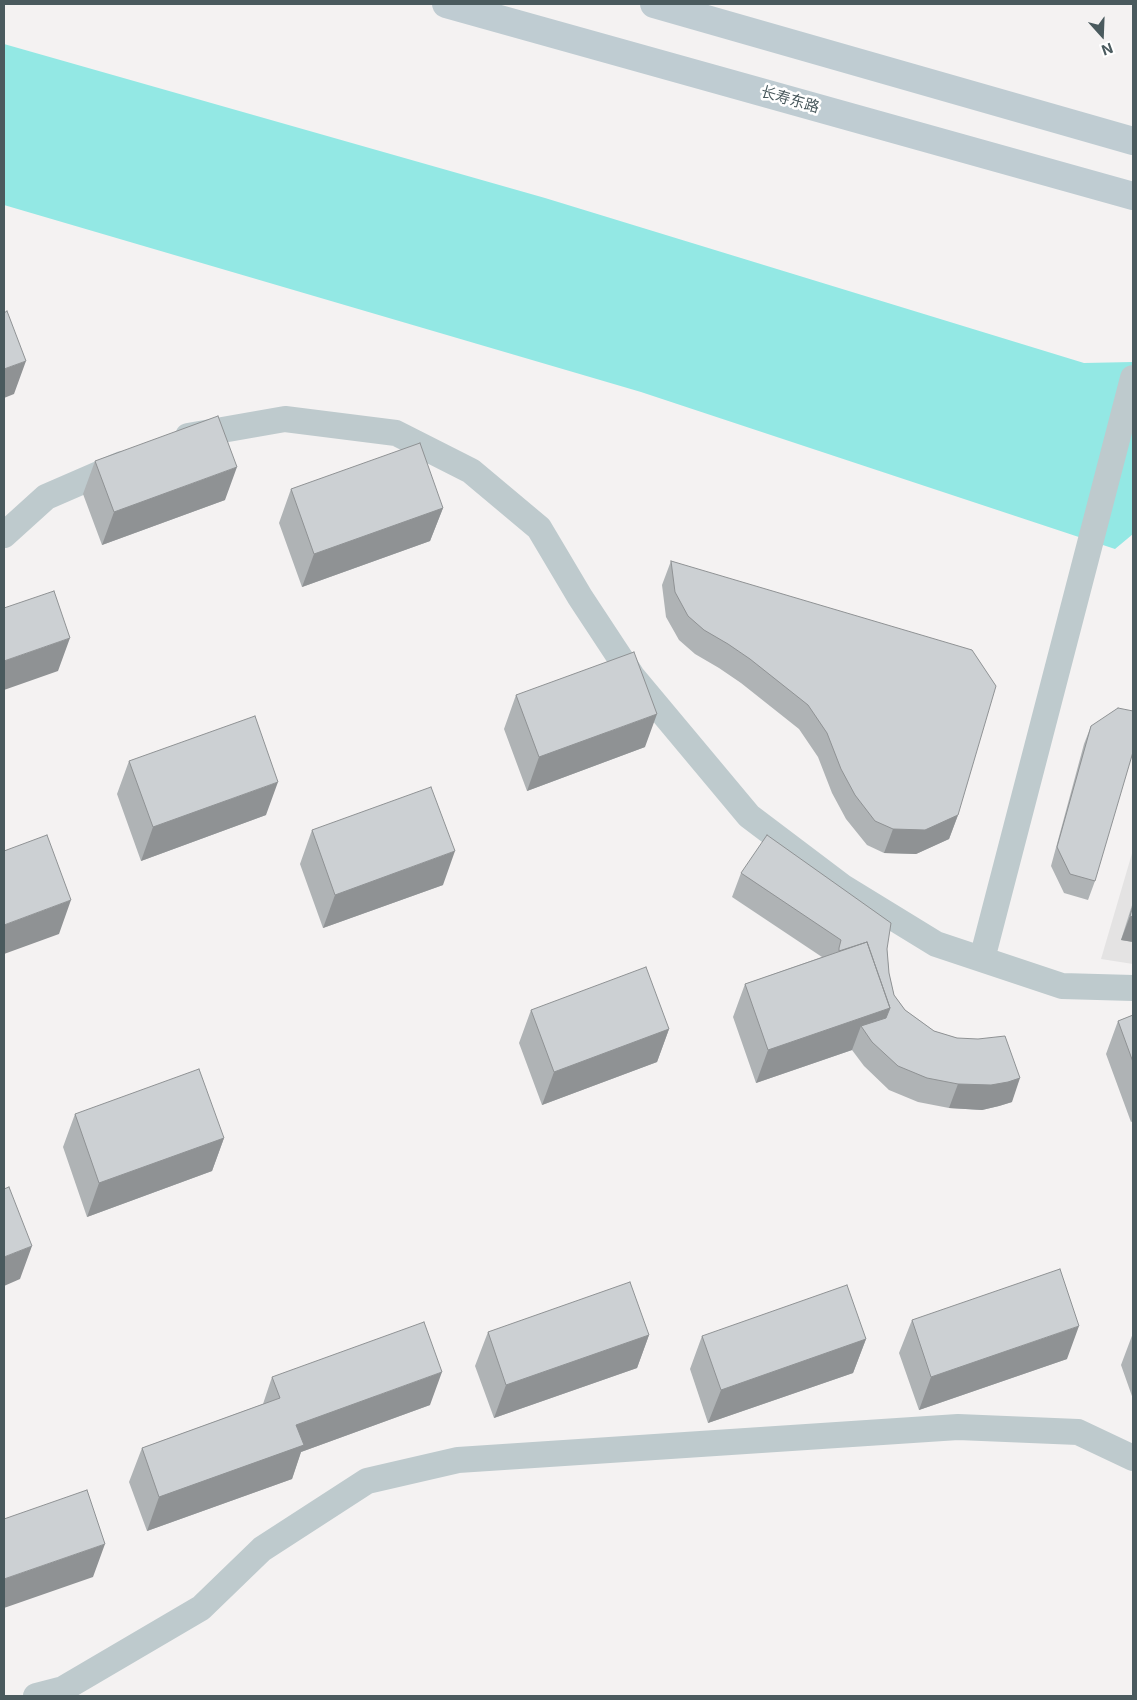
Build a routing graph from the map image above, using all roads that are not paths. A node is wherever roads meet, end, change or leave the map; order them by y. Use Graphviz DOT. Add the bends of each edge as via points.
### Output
graph roads {
  1 [pos="446,4"];
  2 [pos="654,4"];
  3 [pos="1133,141"];
  4 [pos="1133,196"];
  5 [pos="1133,378"];
  6 [pos="168,444"];
  7 [pos="142,455"];
  8 [pos="4,535"];
  9 [pos="982,959"];
  10 [pos="1133,988"];
  11 [pos="1133,1458"];
  12 [pos="36,1696"];
  1 -- 4 [label="main road, 长寿东路"];
  2 -- 3 [label="main road"];
  5 -- 9 [label="street"];
  6 -- 9 [label="street" via="186,436 285,419 396,433 470,471 538,528 632,676 749,816 843,886 936,944"];
  7 -- 8 [label="street" via="46,497"];
  9 -- 10 [label="street" via="1062,986"];
  11 -- 12 [label="street" via="1078,1432 958,1428 458,1460 367,1481 262,1549 201,1608 64,1689"];
}
